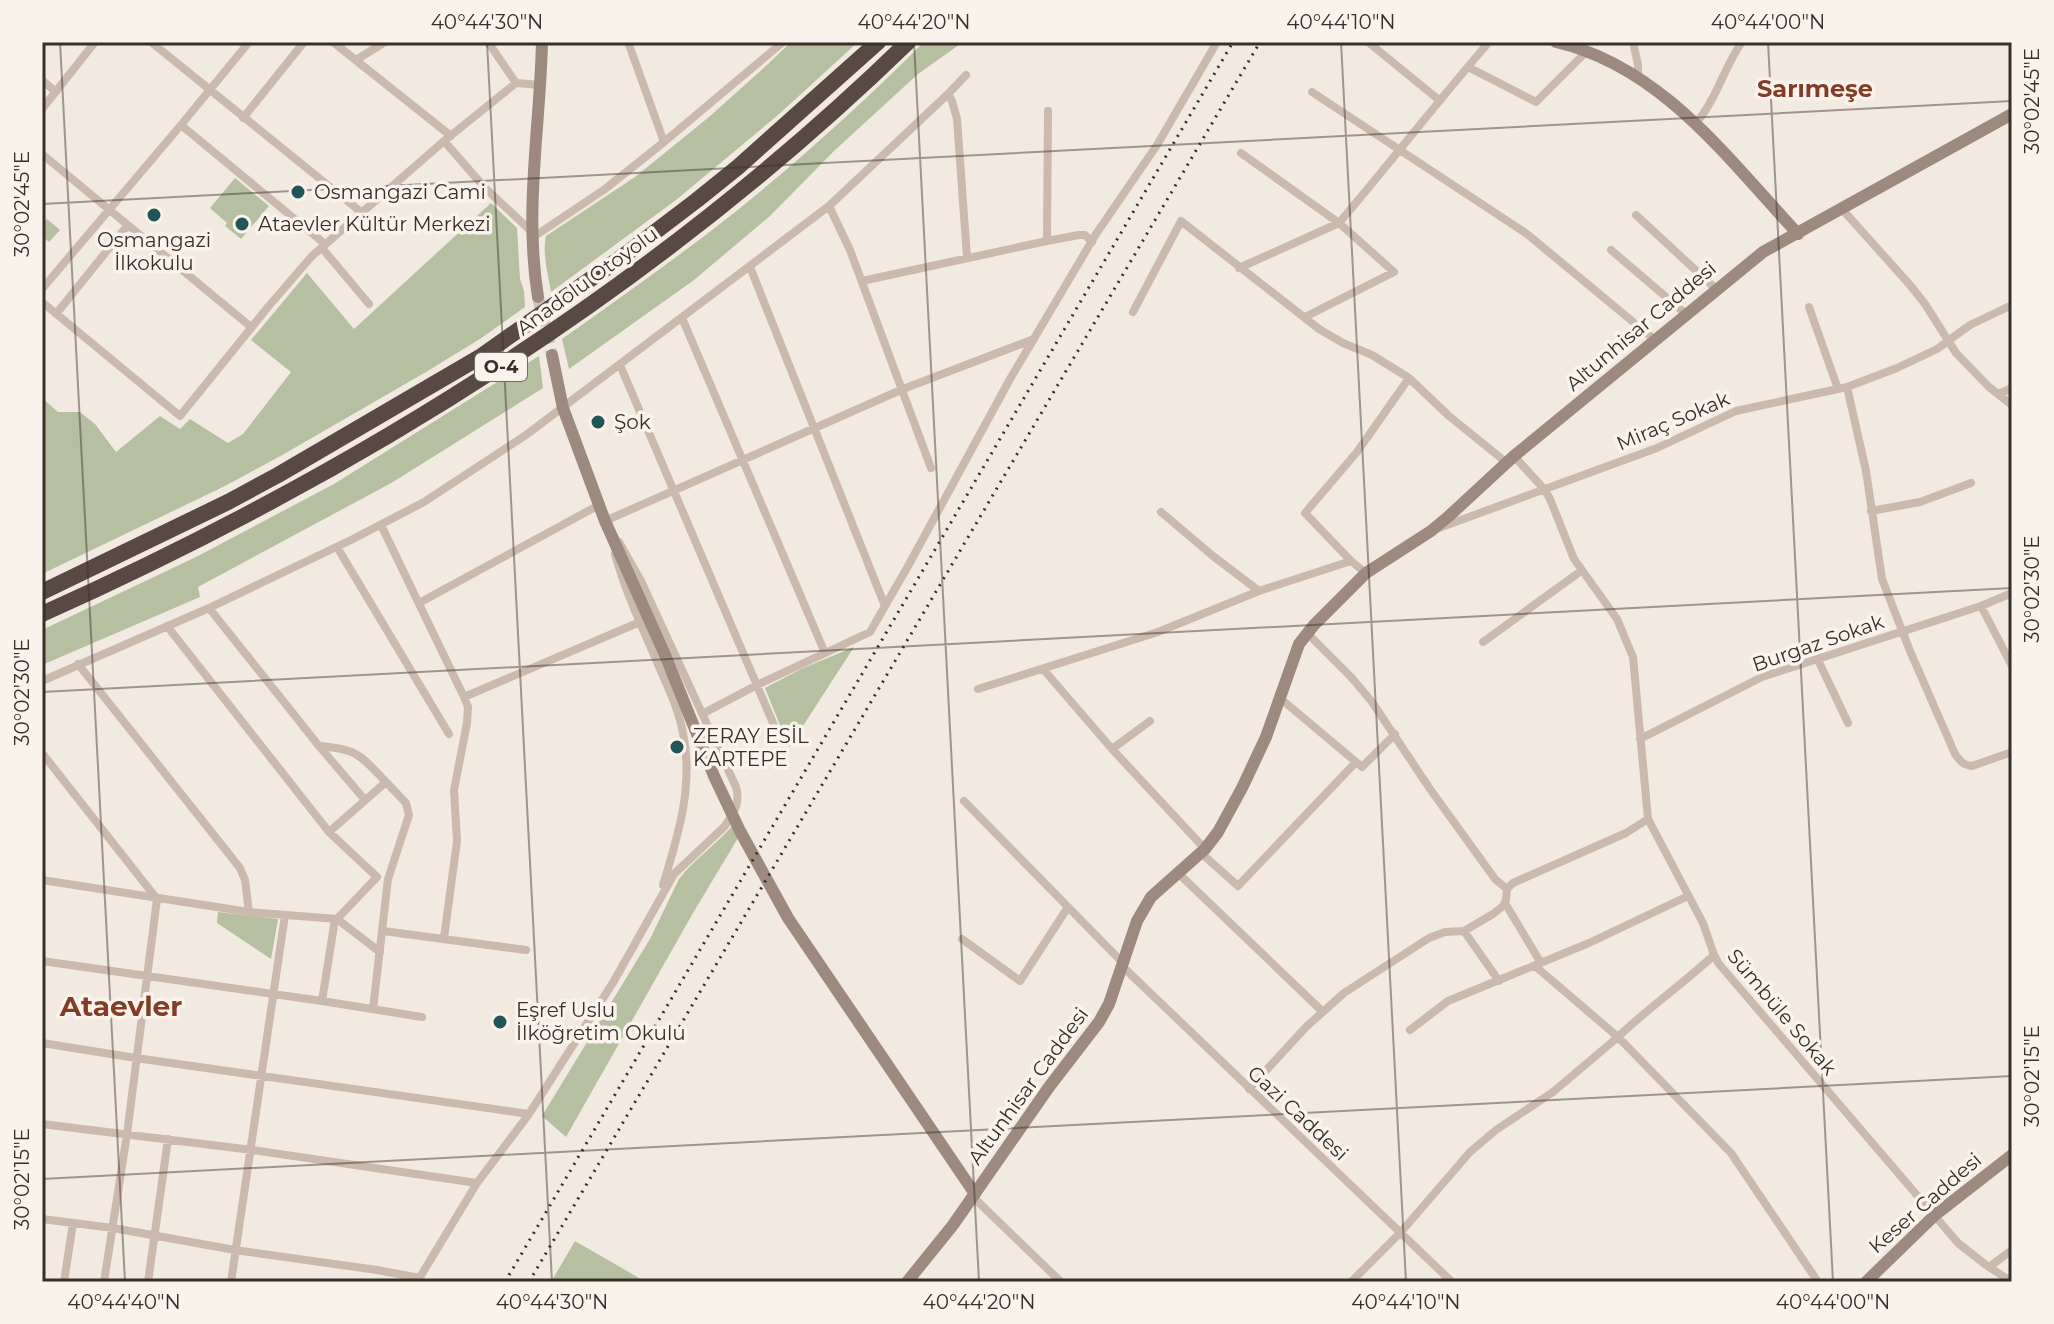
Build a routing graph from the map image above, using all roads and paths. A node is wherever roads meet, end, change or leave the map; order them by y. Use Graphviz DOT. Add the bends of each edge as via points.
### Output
graph roads {
  1 [pos="95,42"];
  2 [pos="151,42"];
  3 [pos="249,42"];
  4 [pos="304,42"];
  5 [pos="333,42"];
  6 [pos="385,42"];
  7 [pos="488,42"];
  8 [pos="542,42"];
  9 [pos="628,42"];
  10 [pos="783,42"];
  11 [pos="878,42"];
  12 [pos="908,42"];
  13 [pos="1217,42"];
  14 [pos="1368,42"];
  15 [pos="1489,42"];
  16 [pos="1556,42"];
  17 [pos="1633,42"];
  18 [pos="1742,42"];
  19 [pos="1587,51"];
  20 [pos="356,60"];
  21 [pos="1468,67"];
  22 [pos="966,75"];
  23 [pos="1638,78"];
  24 [pos="42,80"];
  25 [pos="516,83"];
  26 [pos="541,85"];
  27 [pos="210,91"];
  28 [pos="56,92"];
  29 [pos="1312,92"];
  30 [pos="948,94"];
  31 [pos="1439,100"];
  32 [pos="42,109"];
  33 [pos="1048,111"];
  34 [pos="2012,114"];
  35 [pos="243,118"];
  36 [pos="1696,123"];
  37 [pos="181,125"];
  38 [pos="447,139"];
  39 [pos="664,142"];
  40 [pos="1401,150"];
  41 [pos="1241,153"];
  42 [pos="42,154"];
  43 [pos="829,206"];
  44 [pos="1841,208"];
  45 [pos="108,210"];
  46 [pos="361,212"];
  47 [pos="1636,215"];
  48 [pos="1339,223"];
  49 [pos="127,226"];
  50 [pos="1798,234"];
  51 [pos="531,235"];
  52 [pos="1047,241"];
  53 [pos="1092,242"];
  54 [pos="324,246"];
  55 [pos="1611,250"];
  56 [pos="967,257"];
  57 [pos="750,267"];
  58 [pos="1239,268"];
  59 [pos="862,281"];
  60 [pos="42,289"];
  61 [pos="1716,289"];
  62 [pos="538,297"];
  63 [pos="42,302"];
  64 [pos="369,304"];
  65 [pos="2012,305"];
  66 [pos="1809,307"];
  67 [pos="1133,312"];
  68 [pos="56,314"];
  69 [pos="1686,314"];
  70 [pos="1305,317"];
  71 [pos="682,318"];
  72 [pos="251,327"];
  73 [pos="1034,339"];
  74 [pos="1655,340"];
  75 [pos="1948,341"];
  76 [pos="552,355"];
  77 [pos="620,365"];
  78 [pos="1409,378"];
  79 [pos="1842,388"];
  80 [pos="2012,388"];
  81 [pos="903,389"];
  82 [pos="1998,394"];
  83 [pos="2012,405"];
  84 [pos="563,408"];
  85 [pos="814,429"];
  86 [pos="351,434"];
  87 [pos="1511,459"];
  88 [pos="742,460"];
  89 [pos="931,468"];
  90 [pos="1971,483"];
  91 [pos="1544,489"];
  92 [pos="673,490"];
  93 [pos="599,505"];
  94 [pos="1871,511"];
  95 [pos="1161,512"];
  96 [pos="605,521"];
  97 [pos="381,525"];
  98 [pos="1431,531"];
  99 [pos="337,547"];
  100 [pos="1351,561"];
  101 [pos="1581,571"];
  102 [pos="1366,573"];
  103 [pos="42,581"];
  104 [pos="1259,591"];
  105 [pos="42,592"];
  106 [pos="2012,593"];
  107 [pos="419,603"];
  108 [pos="885,606"];
  109 [pos="1981,606"];
  110 [pos="209,608"];
  111 [pos="42,614"];
  112 [pos="640,622"];
  113 [pos="167,626"];
  114 [pos="1903,631"];
  115 [pos="1307,633"];
  116 [pos="1483,642"];
  117 [pos="825,653"];
  118 [pos="1818,660"];
  119 [pos="78,664"];
  120 [pos="2012,666"];
  121 [pos="1043,669"];
  122 [pos="42,681"];
  123 [pos="757,685"];
  124 [pos="978,689"];
  125 [pos="464,697"];
  126 [pos="1281,699"];
  127 [pos="702,714"];
  128 [pos="1150,721"];
  129 [pos="1848,723"];
  130 [pos="776,730"];
  131 [pos="449,734"];
  132 [pos="1395,734"];
  133 [pos="1640,739"];
  134 [pos="319,746"];
  135 [pos="1112,749"];
  136 [pos="2012,752"];
  137 [pos="42,753"];
  138 [pos="1356,762"];
  139 [pos="386,782"];
  140 [pos="365,800"];
  141 [pos="964,801"];
  142 [pos="1648,819"];
  143 [pos="329,832"];
  144 [pos="1203,851"];
  145 [pos="1178,873"];
  146 [pos="377,877"];
  147 [pos="388,879"];
  148 [pos="42,880"];
  149 [pos="1507,889"];
  150 [pos="1688,896"];
  151 [pos="660,897"];
  152 [pos="157,899"];
  153 [pos="1505,903"];
  154 [pos="1068,907"];
  155 [pos="249,912"];
  156 [pos="285,915"];
  157 [pos="336,919"];
  158 [pos="383,931"];
  159 [pos="1464,931"];
  160 [pos="444,938"];
  161 [pos="962,939"];
  162 [pos="526,950"];
  163 [pos="380,952"];
  164 [pos="1714,955"];
  165 [pos="42,961"];
  166 [pos="1123,965"];
  167 [pos="1538,965"];
  168 [pos="147,976"];
  169 [pos="1499,981"];
  170 [pos="275,994"];
  171 [pos="322,1001"];
  172 [pos="373,1009"];
  173 [pos="1322,1011"];
  174 [pos="422,1017"];
  175 [pos="1410,1030"];
  176 [pos="1618,1037"];
  177 [pos="42,1043"];
  178 [pos="136,1058"];
  179 [pos="262,1076"];
  180 [pos="1249,1089"];
  181 [pos="529,1114"];
  182 [pos="42,1124"];
  183 [pos="127,1134"];
  184 [pos="168,1139"];
  185 [pos="252,1150"];
  186 [pos="2012,1155"];
  187 [pos="477,1183"];
  188 [pos="974,1195"];
  189 [pos="1935,1215"];
  190 [pos="42,1219"];
  191 [pos="73,1223"];
  192 [pos="113,1228"];
  193 [pos="1401,1232"];
  194 [pos="154,1235"];
  195 [pos="235,1250"];
  196 [pos="2012,1250"];
  197 [pos="1989,1267"];
  198 [pos="418,1280"];
  199 [pos="64,1282"];
  200 [pos="104,1282"];
  201 [pos="148,1282"];
  202 [pos="231,1282"];
  203 [pos="907,1282"];
  204 [pos="1061,1282"];
  205 [pos="1351,1282"];
  206 [pos="1452,1282"];
  207 [pos="1818,1282"];
  208 [pos="1866,1282"];
  209 [pos="2012,1282"];
  1 -- 28 [label="street"];
  2 -- 27 [label="street"];
  3 -- 27 [label="street"];
  4 -- 35 [label="street"];
  5 -- 20 [label="street"];
  6 -- 20 [label="street"];
  7 -- 25 [label="street"];
  8 -- 26 [label="street"];
  9 -- 39 [label="street"];
  10 -- 39 [label="street"];
  11 -- 86 [label="highway, Anadolu Otoyolu / O-4" via="738,167 622,257 480,357"];
  12 -- 111 [label="highway, Anadolu Otoyolu / O-4" via="746,186 517,356 298,487"];
  13 -- 53 [label="street"];
  14 -- 31 [label="street"];
  15 -- 21 [label="street"];
  16 -- 19 [label="street"];
  17 -- 23 [label="street"];
  18 -- 36 [label="street"];
  19 -- 21 [label="street" via="1536,102"];
  19 -- 23 [label="street"];
  20 -- 38 [label="street"];
  21 -- 31 [label="street"];
  22 -- 30 [label="street"];
  23 -- 36 [label="street"];
  24 -- 28 [label="street"];
  25 -- 26 [label="street"];
  25 -- 38 [label="street"];
  26 -- 51 [label="street"];
  27 -- 35 [label="street"];
  27 -- 37 [label="street"];
  28 -- 32 [label="street"];
  29 -- 40 [label="street"];
  30 -- 43 [label="street"];
  30 -- 56 [label="street" via="957,119"];
  31 -- 40 [label="street"];
  33 -- 52 [label="street"];
  34 -- 44 [label="street, Altunhisar Caddesi"];
  35 -- 46 [label="street"];
  36 -- 50 [label="street"];
  37 -- 45 [label="street"];
  37 -- 54 [label="street"];
  38 -- 46 [label="street"];
  38 -- 51 [label="street"];
  39 -- 51 [label="street" via="605,189"];
  40 -- 48 [label="street"];
  40 -- 74 [label="street" via="1527,234"];
  41 -- 48 [label="street"];
  42 -- 45 [label="street"];
  43 -- 57 [label="street"];
  43 -- 59 [label="street"];
  44 -- 50 [label="street, Altunhisar Caddesi"];
  44 -- 75 [label="street" via="1910,285"];
  45 -- 49 [label="street"];
  45 -- 60 [label="street"];
  46 -- 54 [label="street"];
  47 -- 61 [label="street"];
  48 -- 58 [label="street"];
  48 -- 70 [label="street" via="1394,272"];
  49 -- 68 [label="street"];
  49 -- 72 [label="street"];
  50 -- 61 [label="street, Altunhisar Caddesi" via="1763,252"];
  51 -- 62 [label="street"];
  52 -- 53 [label="street" via="1085,235"];
  52 -- 56 [label="street"];
  53 -- 73 [label="street"];
  54 -- 64 [label="street"];
  54 -- 72 [label="street"];
  55 -- 69 [label="street"];
  56 -- 59 [label="street"];
  57 -- 71 [label="street"];
  57 -- 85 [label="street"];
  58 -- 67 [label="street, Sümbüle Sokak" via="1181,221"];
  58 -- 70 [label="street, Sümbüle Sokak"];
  59 -- 81 [label="street"];
  61 -- 69 [label="street, Altunhisar Caddesi"];
  63 -- 68 [label="street"];
  65 -- 75 [label="street, Miraç Sokak"];
  66 -- 79 [label="street"];
  68 -- 72 [label="street" via="180,416"];
  69 -- 74 [label="street, Altunhisar Caddesi"];
  70 -- 78 [label="street, Sümbüle Sokak" via="1331,337"];
  71 -- 77 [label="street"];
  71 -- 88 [label="street"];
  73 -- 81 [label="street"];
  73 -- 108 [label="street"];
  74 -- 87 [label="street, Altunhisar Caddesi"];
  75 -- 79 [label="street, Miraç Sokak"];
  75 -- 82 [label="street"];
  76 -- 84 [label="street"];
  77 -- 84 [label="street"];
  77 -- 92 [label="street"];
  78 -- 87 [label="street, Sümbüle Sokak" via="1449,416"];
  78 -- 100 [label="street" via="1305,513"];
  79 -- 91 [label="street, Miraç Sokak" via="1736,411 1657,448"];
  79 -- 94 [label="street" via="1866,471"];
  80 -- 82 [label="street"];
  81 -- 85 [label="street"];
  81 -- 89 [label="street"];
  82 -- 83 [label="street"];
  84 -- 93 [label="street"];
  84 -- 97 [label="street"];
  85 -- 88 [label="street"];
  85 -- 108 [label="street"];
  86 -- 103 [label="highway"];
  86 -- 105 [label="highway, Anadolu Otoyolu / O-4" via="228,502"];
  87 -- 91 [label="street, Sümbüle Sokak"];
  87 -- 98 [label="street, Altunhisar Caddesi"];
  88 -- 92 [label="street"];
  88 -- 117 [label="street"];
  90 -- 94 [label="street" via="1920,502"];
  91 -- 98 [label="street, Miraç Sokak"];
  91 -- 101 [label="street, Sümbüle Sokak"];
  92 -- 96 [label="street"];
  92 -- 123 [label="street"];
  93 -- 96 [label="street"];
  93 -- 107 [label="street"];
  94 -- 114 [label="street" via="1882,579"];
  95 -- 104 [label="street"];
  96 -- 112 [label="street"];
  96 -- 127 [label="street" via="629,556"];
  96 -- 188 [label="street" via="714,776 775,897"];
  97 -- 99 [label="street"];
  97 -- 107 [label="street"];
  98 -- 102 [label="street, Altunhisar Caddesi"];
  99 -- 110 [label="street"];
  99 -- 131 [label="street"];
  100 -- 102 [label="street"];
  100 -- 104 [label="street"];
  101 -- 116 [label="street"];
  101 -- 133 [label="street, Sümbüle Sokak" via="1611,609 1630,648"];
  102 -- 115 [label="street, Altunhisar Caddesi"];
  104 -- 121 [label="street" via="1158,632"];
  106 -- 109 [label="street, Burgaz Sokak"];
  107 -- 125 [label="street"];
  108 -- 117 [label="street" via="870,632"];
  109 -- 114 [label="street, Burgaz Sokak"];
  109 -- 120 [label="street"];
  110 -- 113 [label="street"];
  110 -- 134 [label="street"];
  112 -- 125 [label="street"];
  112 -- 151 [label="street" via="679,715 685,747 684,803"];
  113 -- 119 [label="street"];
  113 -- 143 [label="street"];
  114 -- 118 [label="street, Burgaz Sokak"];
  114 -- 136 [label="street" via="1958,757 1972,766"];
  115 -- 126 [label="street, Altunhisar Caddesi"];
  115 -- 132 [label="street" via="1352,678"];
  117 -- 123 [label="street"];
  118 -- 129 [label="street"];
  118 -- 133 [label="street, Burgaz Sokak" via="1762,677"];
  119 -- 122 [label="street"];
  119 -- 155 [label="street" via="240,868"];
  121 -- 124 [label="street"];
  121 -- 135 [label="street"];
  123 -- 127 [label="street"];
  123 -- 130 [label="street"];
  125 -- 160 [label="street" via="467,723 454,790 457,841"];
  126 -- 138 [label="street"];
  126 -- 144 [label="street, Altunhisar Caddesi" via="1242,788"];
  127 -- 151 [label="street" via="738,800 724,827 681,866"];
  128 -- 135 [label="street"];
  132 -- 138 [label="street" via="1362,767"];
  132 -- 149 [label="street"];
  133 -- 142 [label="street, Sümbüle Sokak"];
  134 -- 139 [label="street" via="357,753"];
  134 -- 140 [label="street"];
  135 -- 144 [label="street"];
  137 -- 152 [label="street"];
  138 -- 144 [label="street" via="1238,886"];
  139 -- 140 [label="street"];
  139 -- 147 [label="street" via="406,803 409,815"];
  140 -- 143 [label="street"];
  141 -- 154 [label="street, Gazi Caddesi"];
  142 -- 149 [label="street"];
  142 -- 150 [label="street, Sümbüle Sokak"];
  143 -- 146 [label="street"];
  144 -- 145 [label="street, Altunhisar Caddesi"];
  145 -- 166 [label="street, Altunhisar Caddesi" via="1143,909"];
  145 -- 173 [label="street"];
  146 -- 147 [label="street"];
  146 -- 157 [label="street"];
  147 -- 158 [label="street"];
  148 -- 152 [label="street"];
  149 -- 153 [label="street"];
  150 -- 164 [label="street, Sümbüle Sokak"];
  150 -- 167 [label="street"];
  151 -- 181 [label="street" via="620,971"];
  152 -- 155 [label="street"];
  152 -- 168 [label="street"];
  153 -- 159 [label="street"];
  153 -- 167 [label="street"];
  154 -- 161 [label="street" via="1020,981"];
  154 -- 166 [label="street, Gazi Caddesi"];
  155 -- 156 [label="street"];
  156 -- 157 [label="street"];
  156 -- 170 [label="street"];
  157 -- 163 [label="street"];
  157 -- 171 [label="street"];
  158 -- 160 [label="street"];
  158 -- 163 [label="street"];
  159 -- 169 [label="street"];
  159 -- 173 [label="street" via="1445,932 1422,943"];
  160 -- 162 [label="street"];
  163 -- 172 [label="street"];
  164 -- 176 [label="street"];
  164 -- 189 [label="street, Sümbüle Sokak"];
  165 -- 168 [label="street"];
  166 -- 180 [label="street, Gazi Caddesi"];
  166 -- 188 [label="street, Altunhisar Caddesi" via="1099,1022"];
  167 -- 169 [label="street"];
  167 -- 176 [label="street"];
  168 -- 170 [label="street"];
  168 -- 178 [label="street"];
  169 -- 175 [label="street" via="1448,1001"];
  170 -- 171 [label="street"];
  170 -- 179 [label="street"];
  171 -- 172 [label="street"];
  172 -- 174 [label="street"];
  173 -- 180 [label="street"];
  176 -- 193 [label="street" via="1470,1152"];
  176 -- 207 [label="street" via="1731,1153"];
  177 -- 178 [label="street"];
  178 -- 179 [label="street"];
  178 -- 183 [label="street"];
  179 -- 181 [label="street"];
  179 -- 185 [label="street"];
  180 -- 193 [label="street, Gazi Caddesi"];
  181 -- 187 [label="street"];
  182 -- 183 [label="street"];
  183 -- 184 [label="street"];
  183 -- 192 [label="street"];
  184 -- 185 [label="street"];
  184 -- 194 [label="street"];
  185 -- 187 [label="street"];
  185 -- 195 [label="street"];
  186 -- 189 [label="street, Keser Caddesi"];
  187 -- 198 [label="street"];
  188 -- 203 [label="street, Altunhisar Caddesi"];
  188 -- 204 [label="street"];
  189 -- 197 [label="street, Sümbüle Sokak" via="1958,1243"];
  189 -- 208 [label="street, Keser Caddesi"];
  190 -- 191 [label="street"];
  191 -- 192 [label="street"];
  191 -- 199 [label="street"];
  192 -- 194 [label="street"];
  192 -- 200 [label="street"];
  193 -- 205 [label="street"];
  193 -- 206 [label="street, Gazi Caddesi"];
  194 -- 195 [label="street"];
  194 -- 201 [label="street"];
  195 -- 198 [label="street"];
  195 -- 202 [label="street"];
  196 -- 197 [label="street"];
  197 -- 209 [label="street, Sümbüle Sokak"];
}
